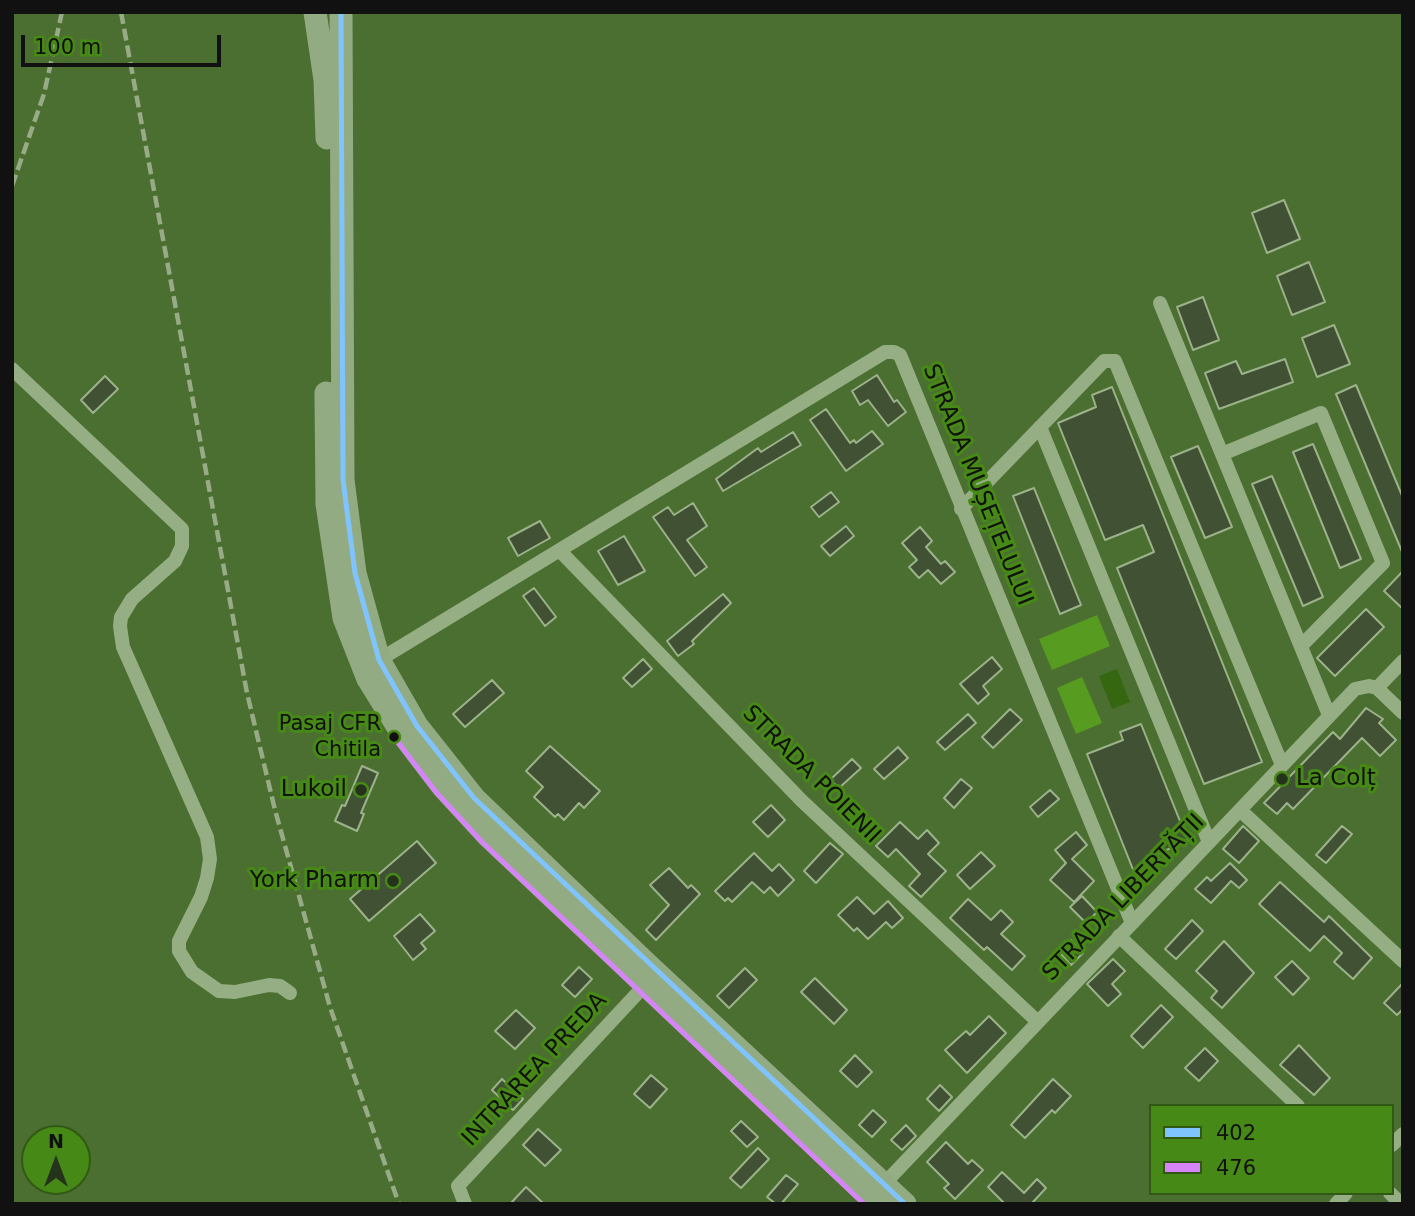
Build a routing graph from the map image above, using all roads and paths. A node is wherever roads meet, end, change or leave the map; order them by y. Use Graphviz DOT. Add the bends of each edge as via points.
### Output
graph roads {
  1 [pos="315,12"];
  2 [pos="341,12"];
  3 [pos="335,171"];
  4 [pos="1160,303"];
  5 [pos="12,369"];
  6 [pos="1040,427"];
  7 [pos="1222,454"];
  8 [pos="961,509"];
  9 [pos="561,552"];
  10 [pos="1301,646"];
  11 [pos="379,660"];
  12 [pos="1403,661"];
  13 [pos="1377,688"];
  14 [pos="1403,713"];
  15 [pos="1329,715"];
  16 [pos="1282,765"];
  17 [pos="1240,810"];
  18 [pos="1209,842"];
  19 [pos="1132,923"];
  20 [pos="1119,936"];
  21 [pos="1403,961"];
  22 [pos="646,985"];
  23 [pos="290,993"];
  24 [pos="1038,1022"];
  25 [pos="1296,1104"];
  26 [pos="874,1197"];
  27 [pos="465,1204"];
  28 [pos="905,1204"];
  1 -- 3 [label="main road"];
  2 -- 3 [label="main road"];
  3 -- 11 [label="main road" via="345,504 360,601"];
  3 -- 22 [label="main road" via="327,504 344,618 357,653 401,732 443,787 488,836"];
  4 -- 7 [label="street"];
  5 -- 23 [label="street" via="182,529 175,561 132,599 120,626 123,647 207,837 207,878 179,941 179,951 192,972 219,991 269,985"];
  6 -- 8 [label="street"];
  6 -- 16 [label="street" via="1104,361 1118,363"];
  6 -- 18 [label="street"];
  7 -- 10 [label="street"];
  7 -- 10 [label="street" via="1321,413 1378,550 1383,563"];
  8 -- 9 [label="street, STRADA MUȘEȚELULUI" via="900,355 890,351"];
  8 -- 19 [label="street, STRADA MUȘEȚELULUI"];
  9 -- 11 [label="street, STRADA MUȘEȚELULUI"];
  9 -- 24 [label="street, STRADA POIENII" via="802,801"];
  10 -- 15 [label="street"];
  11 -- 26 [label="main road" via="417,726 474,798 646,963"];
  12 -- 13 [label="street, STRADA LIBERTĂȚII"];
  13 -- 14 [label="street"];
  13 -- 15 [label="street, STRADA LIBERTĂȚII" via="1354,689"];
  15 -- 16 [label="street, STRADA LIBERTĂȚII"];
  16 -- 17 [label="street, STRADA LIBERTĂȚII"];
  17 -- 18 [label="street, STRADA LIBERTĂȚII"];
  17 -- 21 [label="street"];
  18 -- 19 [label="street, STRADA LIBERTĂȚII"];
  19 -- 20 [label="street, STRADA LIBERTĂȚII"];
  20 -- 24 [label="street, STRADA LIBERTĂȚII"];
  20 -- 25 [label="street"];
  22 -- 26 [label="main road"];
  22 -- 27 [label="street, INTRAREA PREDA" via="458,1186"];
  24 -- 26 [label="street, STRADA LIBERTĂȚII"];
  26 -- 28 [label="main road"];
}
